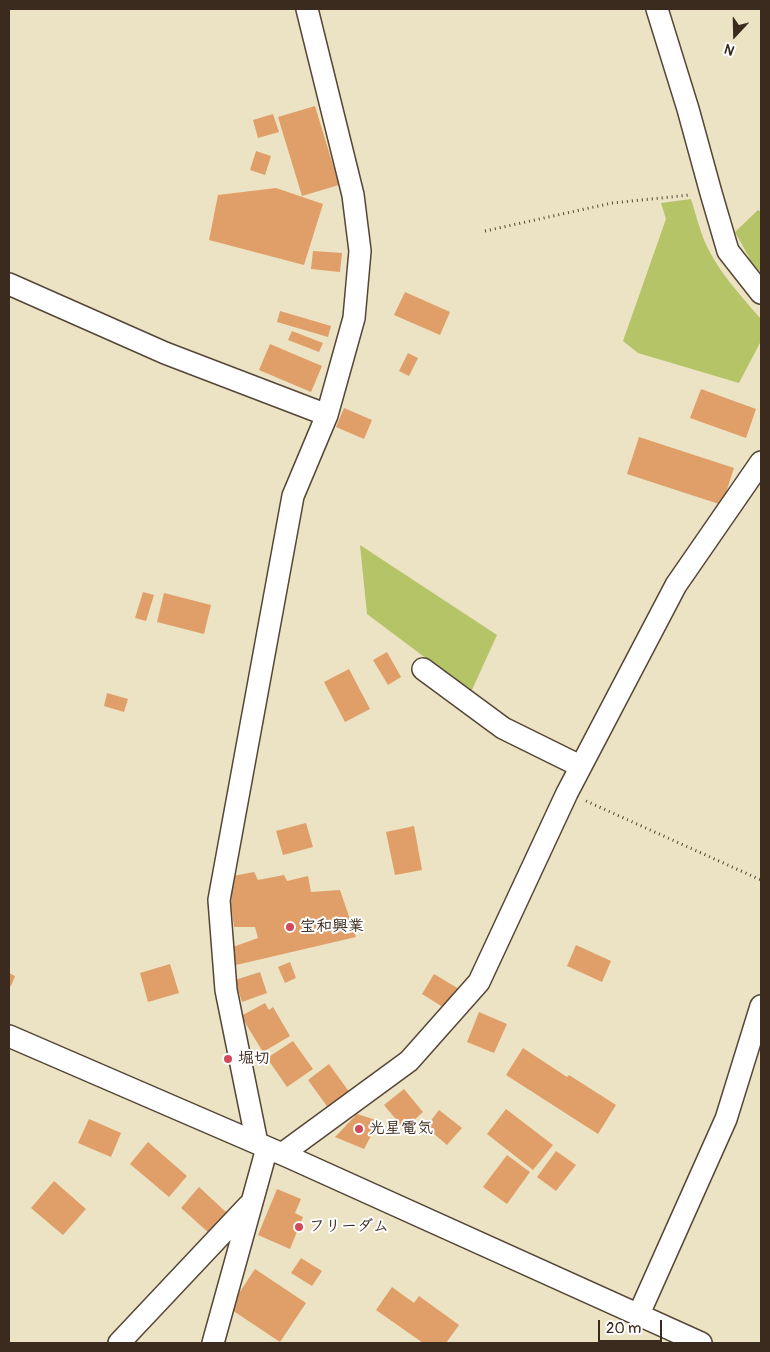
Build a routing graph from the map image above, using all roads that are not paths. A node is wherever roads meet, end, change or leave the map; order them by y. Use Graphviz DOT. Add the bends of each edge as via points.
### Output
graph roads {
  1 [pos="307,9"];
  2 [pos="657,9"];
  3 [pos="9,284"];
  4 [pos="761,293"];
  5 [pos="327,415"];
  6 [pos="761,462"];
  7 [pos="423,669"];
  8 [pos="580,766"];
  9 [pos="761,1006"];
  10 [pos="9,1036"];
  11 [pos="269,1149"];
  12 [pos="251,1203"];
  13 [pos="638,1316"];
  14 [pos="119,1343"];
  15 [pos="213,1343"];
  16 [pos="701,1343"];
  1 -- 5 [label="street" via="353,195 360,252 354,318"];
  2 -- 4 [label="street" via="728,251"];
  3 -- 5 [label="street" via="165,353"];
  5 -- 11 [label="street" via="293,496 219,900 226,990"];
  6 -- 8 [label="street" via="676,585"];
  7 -- 8 [label="street" via="503,728"];
  8 -- 11 [label="street" via="479,982 409,1061"];
  9 -- 13 [label="street" via="726,1119"];
  10 -- 11 [label="street"];
  11 -- 12 [label="street"];
  11 -- 13 [label="street"];
  12 -- 14 [label="street"];
  12 -- 15 [label="street"];
  13 -- 16 [label="street"];
}
